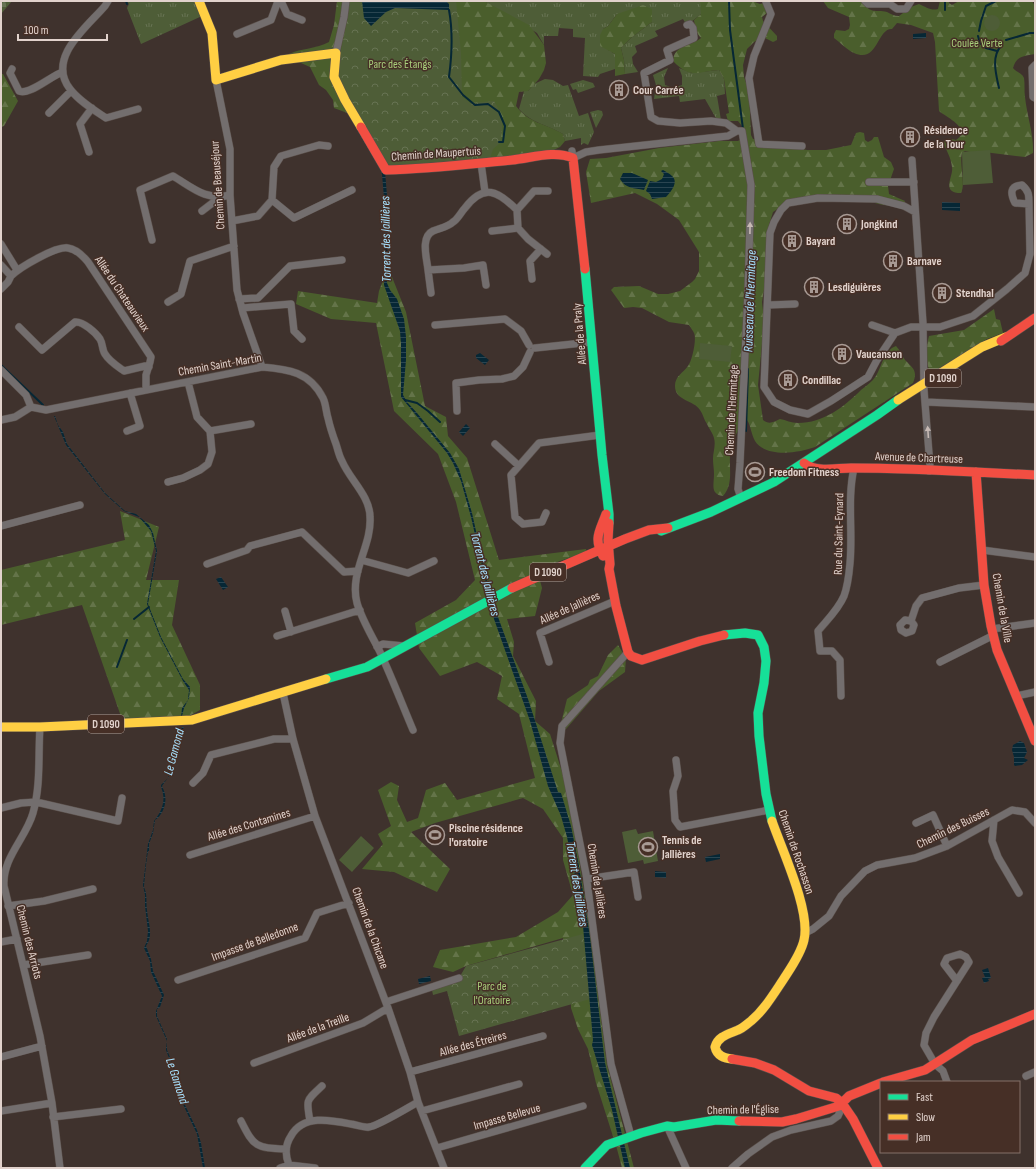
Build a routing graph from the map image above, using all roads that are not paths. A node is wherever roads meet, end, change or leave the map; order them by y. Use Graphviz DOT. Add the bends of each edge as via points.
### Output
graph roads {
  1 [pos="108,1"];
  2 [pos="199,1"];
  3 [pos="278,1"];
  4 [pos="281,1"];
  5 [pos="346,1"];
  6 [pos="865,1"];
  7 [pos="911,1"];
  8 [pos="766,2"];
  9 [pos="302,20"];
  10 [pos="687,26"];
  11 [pos="237,34"];
  12 [pos="333,53"];
  13 [pos="1035,65"];
  14 [pos="12,69"];
  15 [pos="63,72"];
  16 [pos="216,80"];
  17 [pos="71,91"];
  18 [pos="1035,98"];
  19 [pos="92,108"];
  20 [pos="138,109"];
  21 [pos="49,113"];
  22 [pos="739,131"];
  23 [pos="328,146"];
  24 [pos="802,146"];
  25 [pos="90,152"];
  26 [pos="573,154"];
  27 [pos="912,160"];
  28 [pos="481,163"];
  29 [pos="869,182"];
  30 [pos="914,182"];
  31 [pos="352,190"];
  32 [pos="548,191"];
  33 [pos="485,192"];
  34 [pos="230,195"];
  35 [pos="219,198"];
  36 [pos="272,200"];
  37 [pos="1029,204"];
  38 [pos="517,210"];
  39 [pos="202,211"];
  40 [pos="915,212"];
  41 [pos="232,221"];
  42 [pos="518,228"];
  43 [pos="492,230"];
  44 [pos="152,240"];
  45 [pos="1,244"];
  46 [pos="234,246"];
  47 [pos="541,249"];
  48 [pos="547,254"];
  49 [pos="342,260"];
  50 [pos="1,265"];
  51 [pos="17,270"];
  52 [pos="428,270"];
  53 [pos="11,276"];
  54 [pos="532,279"];
  55 [pos="486,284"];
  56 [pos="1,289"];
  57 [pos="431,293"];
  58 [pos="239,299"];
  59 [pos="168,302"];
  60 [pos="795,304"];
  61 [pos="768,305"];
  62 [pos="242,308"];
  63 [pos="1035,318"];
  64 [pos="435,325"];
  65 [pos="872,325"];
  66 [pos="20,327"];
  67 [pos="923,327"];
  68 [pos="895,333"];
  69 [pos="302,339"];
  70 [pos="592,342"];
  71 [pos="531,348"];
  72 [pos="149,367"];
  73 [pos="262,367"];
  74 [pos="1,370"];
  75 [pos="188,382"];
  76 [pos="924,387"];
  77 [pos="146,390"];
  78 [pos="130,393"];
  79 [pos="926,402"];
  80 [pos="31,407"];
  81 [pos="1035,407"];
  82 [pos="457,411"];
  83 [pos="1,420"];
  84 [pos="251,424"];
  85 [pos="127,431"];
  86 [pos="210,431"];
  87 [pos="600,435"];
  88 [pos="495,444"];
  89 [pos="804,463"];
  90 [pos="519,466"];
  91 [pos="854,468"];
  92 [pos="929,471"];
  93 [pos="976,472"];
  94 [pos="1035,475"];
  95 [pos="168,482"];
  96 [pos="741,498"];
  97 [pos="80,505"];
  98 [pos="546,513"];
  99 [pos="1,526"];
  100 [pos="604,550"];
  101 [pos="982,550"];
  102 [pos="1035,557"];
  103 [pos="361,560"];
  104 [pos="434,561"];
  105 [pos="207,564"];
  106 [pos="358,571"];
  107 [pos="984,585"];
  108 [pos="615,601"];
  109 [pos="360,610"];
  110 [pos="286,611"];
  111 [pos="911,621"];
  112 [pos="1035,623"];
  113 [pos="291,632"];
  114 [pos="993,632"];
  115 [pos="277,636"];
  116 [pos="407,646"];
  117 [pos="377,647"];
  118 [pos="628,652"];
  119 [pos="382,659"];
  120 [pos="549,662"];
  121 [pos="940,662"];
  122 [pos="1035,692"];
  123 [pos="283,693"];
  124 [pos="841,696"];
  125 [pos="1016,696"];
  126 [pos="1,727"];
  127 [pos="40,727"];
  128 [pos="413,730"];
  129 [pos="293,739"];
  130 [pos="1035,741"];
  131 [pos="676,760"];
  132 [pos="193,783"];
  133 [pos="122,798"];
  134 [pos="36,802"];
  135 [pos="1,808"];
  136 [pos="769,810"];
  137 [pos="316,816"];
  138 [pos="994,820"];
  139 [pos="916,823"];
  140 [pos="1035,824"];
  141 [pos="947,846"];
  142 [pos="190,855"];
  143 [pos="587,879"];
  144 [pos="94,889"];
  145 [pos="1019,893"];
  146 [pos="638,897"];
  147 [pos="349,903"];
  148 [pos="8,906"];
  149 [pos="807,932"];
  150 [pos="17,939"];
  151 [pos="1,942"];
  152 [pos="88,955"];
  153 [pos="23,965"];
  154 [pos="459,978"];
  155 [pos="178,980"];
  156 [pos="957,981"];
  157 [pos="387,1005"];
  158 [pos="1035,1014"];
  159 [pos="542,1036"];
  160 [pos="42,1046"];
  161 [pos="1,1057"];
  162 [pos="254,1063"];
  163 [pos="935,1064"];
  164 [pos="410,1072"];
  165 [pos="1035,1072"];
  166 [pos="1026,1076"];
  167 [pos="886,1081"];
  168 [pos="946,1081"];
  169 [pos="880,1083"];
  170 [pos="519,1084"];
  171 [pos="322,1086"];
  172 [pos="418,1102"];
  173 [pos="52,1103"];
  174 [pos="842,1104"];
  175 [pos="584,1106"];
  176 [pos="121,1109"];
  177 [pos="1,1111"];
  178 [pos="422,1111"];
  179 [pos="54,1117"];
  180 [pos="241,1120"];
  181 [pos="310,1121"];
  182 [pos="667,1126"];
  183 [pos="629,1137"];
  184 [pos="437,1148"];
  185 [pos="286,1149"];
  186 [pos="289,1165"];
  187 [pos="60,1168"];
  188 [pos="280,1168"];
  189 [pos="315,1168"];
  190 [pos="444,1168"];
  191 [pos="585,1168"];
  192 [pos="686,1168"];
  193 [pos="732,1168"];
  194 [pos="878,1168"];
  1 -- 15 [label="street" via="71,43"];
  2 -- 16 [label="street, Chemin de Beauséjour" via="212,33"];
  3 -- 11 [label="street" via="271,20"];
  4 -- 9 [label="street" via="287,14"];
  5 -- 12 [label="street, Chemin de Maupertuis"];
  6 -- 7 [label="street" via="868,4 890,4 896,9 906,9"];
  8 -- 24 [label="street" via="771,14 754,56 749,78 759,144"];
  10 -- 22 [label="street" via="690,24 693,28 694,38 667,50 670,60 644,73 651,117 658,121 680,123 726,123"];
  12 -- 16 [label="street" via="281,60"];
  12 -- 28 [label="street, Chemin de Maupertuis" via="334,78 386,170"];
  13 -- 18 [label="street" via="1032,68"];
  14 -- 15 [label="street" via="10,73 22,93"];
  15 -- 17 [label="street"];
  16 -- 34 [label="street, Chemin de Beauséjour" via="230,149"];
  17 -- 19 [label="street"];
  17 -- 21 [label="street"];
  19 -- 20 [label="street" via="106,118"];
  19 -- 25 [label="street" via="80,124"];
  22 -- 26 [label="street" via="728,136"];
  96 -- 22 [label="street, Chemin de l'Hermitage, one-way" via="738,489 751,185"];
  23 -- 36 [label="street" via="319,145 281,156 274,167"];
  26 -- 28 [label="street, Chemin de Maupertuis"];
  26 -- 70 [label="street, Allée de la Praly"];
  27 -- 30 [label="street"];
  28 -- 33 [label="street"];
  29 -- 30 [label="street"];
  30 -- 40 [label="street"];
  31 -- 36 [label="street" via="294,218"];
  32 -- 38 [label="street" via="534,191"];
  33 -- 38 [label="street" via="493,192 508,200"];
  33 -- 52 [label="street" via="471,200 454,222 432,231 426,238"];
  34 -- 35 [label="street"];
  34 -- 41 [label="street, Chemin de Beauséjour"];
  35 -- 39 [label="street"];
  35 -- 44 [label="street" via="204,195 173,176 140,190"];
  36 -- 41 [label="street" via="258,216"];
  37 -- 67 [label="street" via="1030,254 1025,273 973,316 940,328"];
  38 -- 42 [label="street"];
  40 -- 61 [label="street" via="904,206 877,199 818,198 788,203 781,210 770,233"];
  40 -- 67 [label="street"];
  41 -- 46 [label="street, Chemin de Beauséjour"];
  42 -- 43 [label="street"];
  42 -- 47 [label="street"];
  45 -- 51 [label="street"];
  46 -- 58 [label="street, Chemin de Beauséjour"];
  46 -- 59 [label="street" via="190,261 182,294"];
  47 -- 48 [label="street"];
  47 -- 54 [label="street" via="530,261"];
  49 -- 58 [label="street" via="290,266 258,298"];
  50 -- 53 [label="street"];
  51 -- 53 [label="street, Allée du Chateauvieux"];
  51 -- 72 [label="street, Allée du Chateauvieux" via="58,248 70,248 82,255 151,357"];
  52 -- 55 [label="street" via="483,265"];
  52 -- 57 [label="street"];
  53 -- 56 [label="street, Allée du Chateauvieux"];
  58 -- 62 [label="street, Chemin de Beauséjour"];
  60 -- 61 [label="street"];
  61 -- 68 [label="street" via="764,387 774,402 790,410 808,414 868,377"];
  62 -- 69 [label="street" via="291,304 294,332"];
  62 -- 73 [label="street, Chemin de Beauséjour"];
  63 -- 76 [label="street, D 1090"];
  64 -- 71 [label="street" via="505,319 521,331"];
  65 -- 68 [label="street"];
  66 -- 72 [label="street" via="42,350 79,321 100,340 104,354 124,371"];
  67 -- 68 [label="street" via="911,327"];
  67 -- 76 [label="street"];
  70 -- 71 [label="street"];
  70 -- 87 [label="street, Allée de la Praly"];
  71 -- 82 [label="street" via="522,367 514,376 456,384"];
  72 -- 77 [label="street, Allée du Chateauvieux"];
  73 -- 75 [label="street, Chemin Saint-Martin"];
  73 -- 103 [label="street, Chemin Saint-Martin" via="283,368 303,375 324,399 341,461 370,509 371,519"];
  74 -- 80 [label="street" via="26,396"];
  75 -- 77 [label="street, Chemin Saint-Martin"];
  75 -- 86 [label="street" via="197,417"];
  76 -- 79 [label="street"];
  76 -- 89 [label="street, D 1090"];
  77 -- 78 [label="street, Chemin Saint-Martin"];
  78 -- 80 [label="street, Chemin Saint-Martin" via="46,410"];
  78 -- 85 [label="street" via="140,426"];
  79 -- 81 [label="street"];
  92 -- 79 [label="street, one-way"];
  80 -- 83 [label="street" via="15,417"];
  84 -- 86 [label="street"];
  86 -- 95 [label="street" via="212,452 208,464 183,478"];
  87 -- 90 [label="street" via="539,443"];
  87 -- 100 [label="street, Allée de la Praly" via="608,508 604,530 596,539"];
  88 -- 90 [label="street"];
  89 -- 91 [label="street, Avenue de Chartreuse" via="810,468 819,469"];
  89 -- 96 [label="street, D 1090" via="774,482"];
  90 -- 98 [label="street" via="511,475 515,517 523,524 542,522"];
  91 -- 92 [label="street, Avenue de Chartreuse"];
  91 -- 124 [label="street, Rue du Saint-Eynard" via="850,494 852,544 849,582 835,611 818,630 820,651 832,651 840,660"];
  92 -- 93 [label="street, Avenue de Chartreuse"];
  93 -- 94 [label="street, Avenue de Chartreuse"];
  93 -- 101 [label="street, Chemin de la Ville"];
  96 -- 100 [label="street, D 1090" via="711,512"];
  97 -- 99 [label="street"];
  100 -- 108 [label="street" via="610,564"];
  100 -- 116 [label="street, D 1090" via="525,582"];
  101 -- 102 [label="street"];
  101 -- 107 [label="street, Chemin de la Ville"];
  103 -- 104 [label="street" via="408,573"];
  103 -- 106 [label="street, Chemin Saint-Martin"];
  105 -- 106 [label="street" via="247,550 250,546 302,532 344,572"];
  106 -- 109 [label="street, Chemin Saint-Martin" via="355,590"];
  107 -- 111 [label="street" via="959,588 922,598"];
  107 -- 114 [label="street, Chemin de la Ville"];
  108 -- 118 [label="street"];
  108 -- 120 [label="street, Allée de Jallières" via="540,633"];
  109 -- 113 [label="street"];
  109 -- 117 [label="street, Chemin Saint-Martin"];
  110 -- 113 [label="street"];
  112 -- 114 [label="street"];
  113 -- 115 [label="street"];
  114 -- 121 [label="street"];
  114 -- 125 [label="street, Chemin de la Ville"];
  116 -- 117 [label="street" via="383,644"];
  116 -- 119 [label="street, D 1090"];
  117 -- 119 [label="street, Chemin Saint-Martin"];
  118 -- 136 [label="street, Chemin de Rochasson" via="642,660 708,639 748,632 758,634 763,642 766,659 758,714 758,744"];
  118 -- 143 [label="street, Chemin de Jallières" via="562,726 560,743"];
  119 -- 123 [label="street, D 1090" via="367,667"];
  119 -- 128 [label="street, Chemin Saint-Martin"];
  122 -- 125 [label="street"];
  123 -- 127 [label="street, D 1090" via="192,720"];
  123 -- 129 [label="street, Chemin de la Chicane"];
  125 -- 130 [label="street, Chemin de la Ville"];
  126 -- 127 [label="street, D 1090"];
  127 -- 134 [label="street, Chemin des Arriots"];
  129 -- 132 [label="street" via="274,739 211,756 203,773"];
  129 -- 137 [label="street, Chemin de la Chicane"];
  131 -- 136 [label="street" via="678,776 672,791 675,820 680,827"];
  133 -- 134 [label="street" via="118,821"];
  134 -- 135 [label="street"];
  134 -- 148 [label="street, Chemin des Arriots" via="3,878"];
  136 -- 149 [label="street, Chemin de Rochasson" via="800,900"];
  137 -- 142 [label="street, Allée des Contamines"];
  137 -- 147 [label="street, Chemin de la Chicane"];
  138 -- 140 [label="street, Chemin des Buisses" via="1012,810 1025,812"];
  138 -- 141 [label="street, Chemin des Buisses"];
  138 -- 145 [label="street" via="992,841 998,857"];
  139 -- 141 [label="street" via="933,815"];
  141 -- 149 [label="street, Chemin des Buisses" via="914,858 877,865 865,871 841,896 829,916"];
  143 -- 146 [label="street" via="634,872"];
  143 -- 183 [label="street, Chemin de Jallières" via="611,1064"];
  144 -- 148 [label="street" via="44,901"];
  147 -- 155 [label="street, Impasse de Belledonne" via="317,913 305,938"];
  147 -- 157 [label="street, Chemin de la Chicane"];
  148 -- 150 [label="street, Chemin des Arriots"];
  149 -- 174 [label="street" via="793,963 771,997 758,1014 742,1028 716,1042 717,1054 720,1057 755,1063 774,1070 809,1091 836,1098"];
  150 -- 151 [label="street"];
  150 -- 153 [label="street, Chemin des Arriots"];
  152 -- 153 [label="street"];
  153 -- 160 [label="street, Chemin des Arriots"];
  154 -- 157 [label="street, Allée de la Treille"];
  156 -- 163 [label="street" via="926,1034 924,1045"];
  157 -- 162 [label="street, Allée de la Treille" via="363,1023"];
  157 -- 164 [label="street, Chemin de la Chicane"];
  158 -- 163 [label="street, Chemin de l'Église" via="972,1040"];
  159 -- 164 [label="street, Allée des Étreires"];
  160 -- 161 [label="street"];
  160 -- 173 [label="street, Chemin des Arriots"];
  163 -- 167 [label="street, Chemin de l'Église" via="925,1070"];
  163 -- 168 [label="street" via="943,1070"];
  164 -- 172 [label="street, Chemin de la Chicane"];
  165 -- 166 [label="street"];
  169 -- 174 [label="street, Chemin de l'Église" via="849,1096"];
  170 -- 178 [label="street"];
  171 -- 181 [label="street" via="310,1097 307,1104"];
  172 -- 178 [label="street, Chemin de la Chicane"];
  172 -- 181 [label="street" via="370,1127 327,1120"];
  173 -- 177 [label="street"];
  173 -- 179 [label="street, Chemin des Arriots"];
  174 -- 182 [label="street, Chemin de l'Église" via="830,1110 782,1122 716,1120"];
  174 -- 193 [label="street" via="838,1116 831,1121 790,1130 772,1138"];
  174 -- 194 [label="street" via="864,1137"];
  175 -- 184 [label="street, Impasse Bellevue"];
  176 -- 179 [label="street"];
  178 -- 184 [label="street, Chemin de la Chicane"];
  179 -- 187 [label="street, Chemin des Arriots"];
  180 -- 185 [label="street" via="250,1139 256,1144 267,1148"];
  181 -- 185 [label="street" via="297,1127"];
  182 -- 183 [label="street, Chemin de l'Église"];
  182 -- 192 [label="street"];
  183 -- 191 [label="street, Chemin de l'Église" via="607,1145"];
  184 -- 190 [label="street, Chemin de la Chicane"];
  185 -- 186 [label="street"];
  186 -- 188 [label="street"];
  186 -- 189 [label="street"];
}
